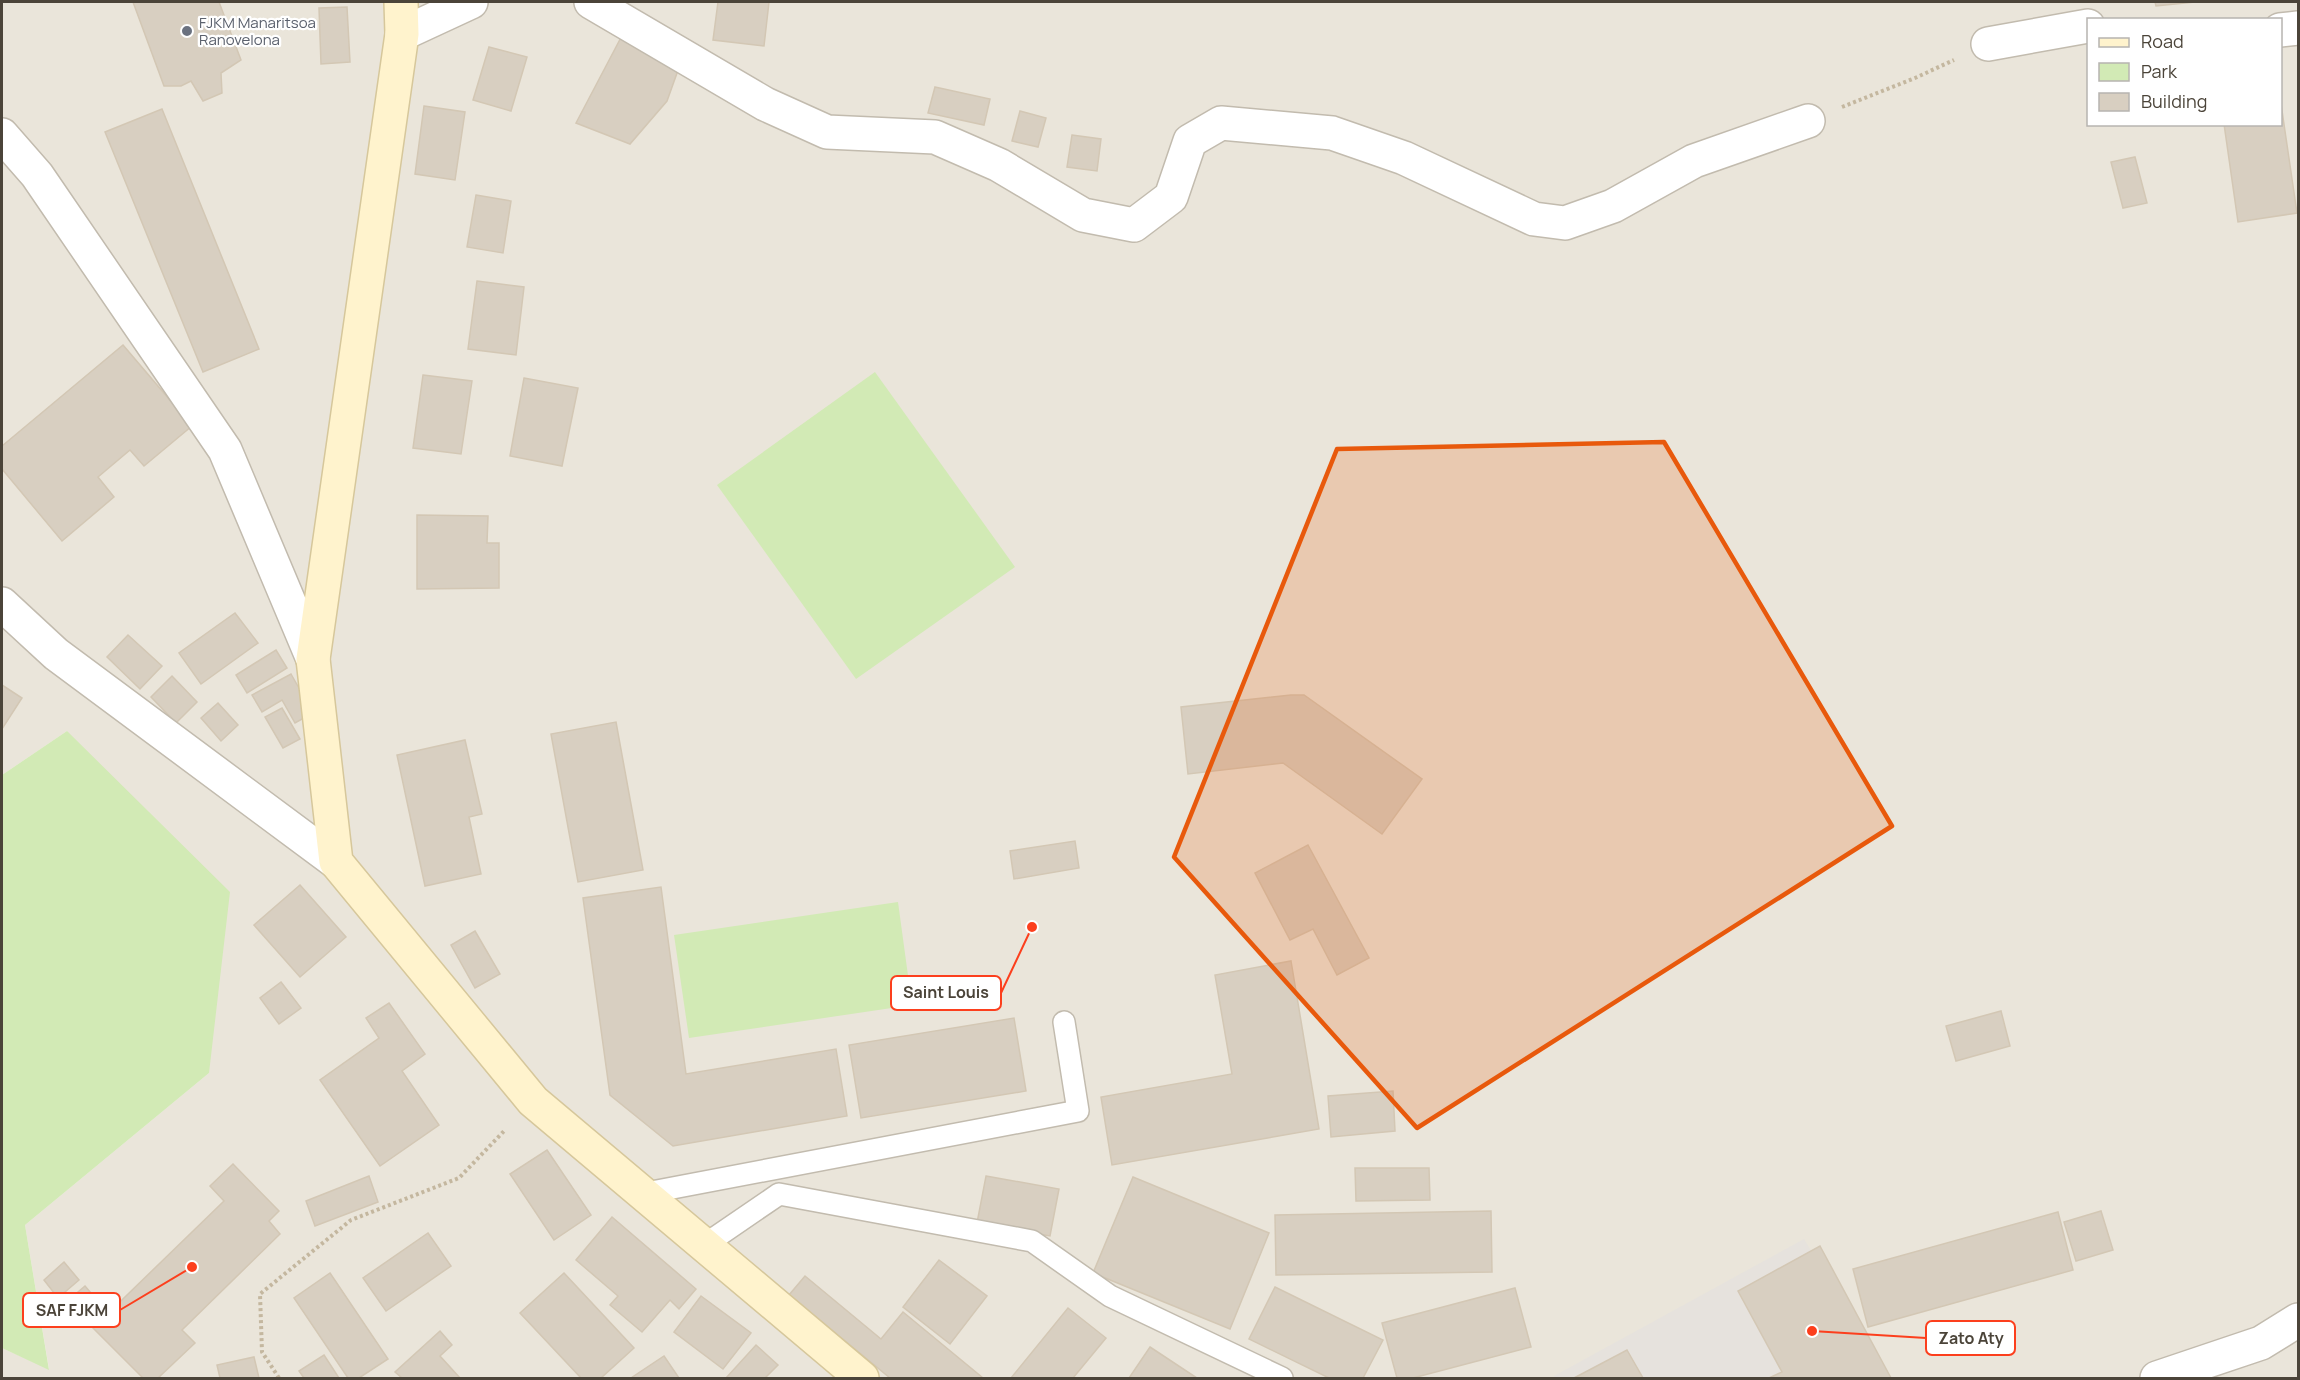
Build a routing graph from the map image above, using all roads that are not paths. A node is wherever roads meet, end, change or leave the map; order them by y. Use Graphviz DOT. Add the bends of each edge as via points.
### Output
graph roads {
  1 [pos="401,2"];
  2 [pos="471,2"];
  3 [pos="591,2"];
  4 [pos="2087,26"];
  5 [pos="2298,28"];
  6 [pos="2282,30"];
  7 [pos="402,34"];
  8 [pos="1988,44"];
  9 [pos="1808,121"];
  10 [pos="2,135"];
  11 [pos="2,604"];
  12 [pos="2,619"];
  13 [pos="56,654"];
  14 [pos="313,659"];
  15 [pos="336,861"];
  16 [pos="1064,1022"];
  17 [pos="641,1194"];
  18 [pos="703,1246"];
  19 [pos="2298,1320"];
  20 [pos="2298,1341"];
  21 [pos="2261,1343"];
  22 [pos="862,1378"];
  23 [pos="1282,1378"];
  24 [pos="2157,1378"];
  1 -- 7 [label="street"];
  2 -- 7 [label="street"];
  3 -- 9 [label="street" via="765,104 827,132 934,137 999,165 1083,215 1134,225 1171,197 1190,141 1221,123 1332,133 1404,158 1534,219 1565,223 1613,206 1694,161"];
  4 -- 8 [label="street"];
  5 -- 6 [label="street"];
  7 -- 14 [label="street"];
  10 -- 14 [label="street" via="37,175 225,450"];
  11 -- 13 [label="street"];
  12 -- 13 [label="street"];
  13 -- 15 [label="street"];
  14 -- 15 [label="street"];
  15 -- 17 [label="street" via="533,1101"];
  16 -- 17 [label="lane" via="1078,1111"];
  17 -- 18 [label="street"];
  18 -- 22 [label="street"];
  18 -- 23 [label="lane" via="779,1194 1032,1241 1110,1296"];
  19 -- 21 [label="street"];
  20 -- 21 [label="street"];
  21 -- 24 [label="street"];
}
